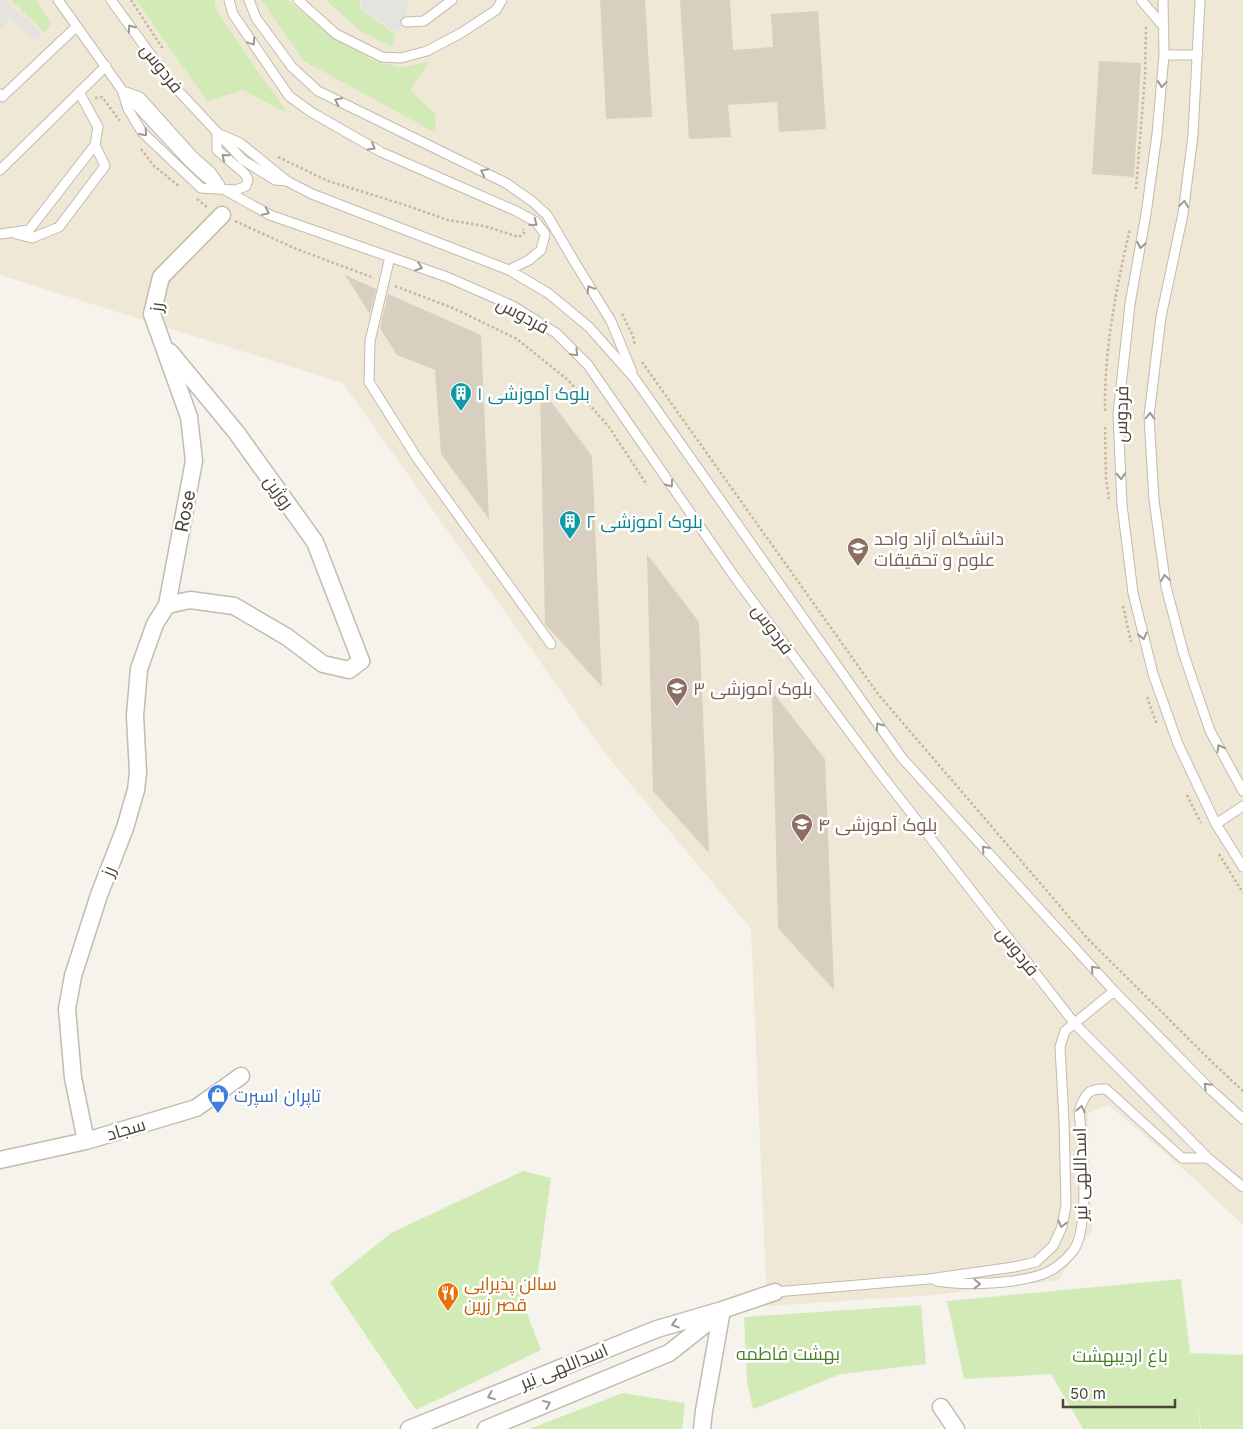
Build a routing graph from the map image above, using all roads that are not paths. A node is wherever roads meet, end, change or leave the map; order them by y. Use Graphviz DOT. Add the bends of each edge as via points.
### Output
graph roads {
  1 [pos="58,0"];
  2 [pos="111,0"];
  3 [pos="229,0"];
  4 [pos="249,0"];
  5 [pos="298,0"];
  6 [pos="452,0"];
  7 [pos="502,0"];
  8 [pos="1140,0"];
  9 [pos="1163,0"];
  10 [pos="1200,0"];
  11 [pos="406,22"];
  12 [pos="76,27"];
  13 [pos="1164,27"];
  14 [pos="1164,55"];
  15 [pos="1198,56"];
  16 [pos="106,66"];
  17 [pos="122,90"];
  18 [pos="79,92"];
  19 [pos="0,94"];
  20 [pos="217,133"];
  21 [pos="95,145"];
  22 [pos="0,170"];
  23 [pos="223,189"];
  24 [pos="222,215"];
  25 [pos="11,232"];
  26 [pos="0,234"];
  27 [pos="390,256"];
  28 [pos="509,270"];
  29 [pos="163,344"];
  30 [pos="635,379"];
  31 [pos="189,417"];
  32 [pos="167,605"];
  33 [pos="551,644"];
  34 [pos="1243,791"];
  35 [pos="1243,806"];
  36 [pos="1216,824"];
  37 [pos="1243,867"];
  38 [pos="1114,992"];
  39 [pos="1075,1024"];
  40 [pos="242,1076"];
  41 [pos="1243,1119"];
  42 [pos="86,1141"];
  43 [pos="1208,1158"];
  44 [pos="0,1160"];
  45 [pos="1243,1187"];
  46 [pos="929,1279"];
  47 [pos="775,1292"];
  48 [pos="722,1310"];
  49 [pos="941,1407"];
  50 [pos="409,1429"];
  51 [pos="486,1429"];
  52 [pos="702,1429"];
  53 [pos="956,1429"];
  1 -- 12 [label="lane"];
  20 -- 2 [label="lane, فردوس, one-way" via="172,84"];
  3 -- 28 [label="lane, one-way" via="233,14 289,96 311,112 381,152 536,222 545,234 541,250"];
  30 -- 4 [label="lane, one-way" via="610,321 547,214 506,183 318,91 287,60 256,18"];
  5 -- 7 [label="lane" via="336,34 382,57 401,58 427,51 461,33 496,10"];
  6 -- 11 [label="lane" via="424,21"];
  8 -- 13 [label="lane"];
  9 -- 13 [label="lane, فردوس"];
  10 -- 15 [label="lane, فردوس"];
  12 -- 16 [label="lane"];
  12 -- 19 [label="lane" via="2,97"];
  13 -- 14 [label="lane, فردوس"];
  14 -- 15 [label="lane"];
  14 -- 36 [label="lane, فردوس, one-way" via="1158,134 1130,304 1118,414 1122,505 1133,593 1152,674 1178,744"];
  34 -- 15 [label="lane, فردوس, one-way" via="1210,731 1184,655 1166,586 1153,491 1149,416 1161,317 1184,204"];
  16 -- 17 [label="lane"];
  16 -- 18 [label="lane"];
  17 -- 23 [label="lane, فردوس" via="187,160"];
  17 -- 23 [label="lane, one-way" via="128,109 142,132 201,188"];
  18 -- 21 [label="lane" via="98,126"];
  18 -- 22 [label="lane"];
  23 -- 20 [label="lane, one-way" via="242,188 248,179 217,150"];
  20 -- 28 [label="lane, فردوس" via="240,143 287,181 312,194"];
  21 -- 25 [label="lane" via="29,230"];
  21 -- 25 [label="lane" via="105,166 59,226 32,238"];
  23 -- 27 [label="lane, فردوس, one-way" via="270,215"];
  24 -- 29 [label="street, رز" via="162,277 152,314"];
  25 -- 26 [label="lane"];
  27 -- 33 [label="lane" via="370,341 369,382 417,458"];
  27 -- 39 [label="lane, فردوس, one-way" via="512,306 556,333 588,365 734,576 880,773"];
  28 -- 30 [label="lane, فردوس" via="548,293 589,327"];
  29 -- 31 [label="street, رز"];
  29 -- 32 [label="street, روژین" via="236,432 315,542 361,661 349,670 323,664 234,606 190,600"];
  38 -- 30 [label="lane, فردوس, one-way" via="902,758"];
  31 -- 32 [label="street, Rose" via="194,461"];
  32 -- 42 [label="street, رز" via="155,624 139,669 135,716 136,790 76,967 68,1009 73,1078"];
  35 -- 36 [label="lane"];
  36 -- 37 [label="lane, فردوس"];
  38 -- 39 [label="lane, اسداللهی نیر"];
  41 -- 38 [label="lane, فردوس, one-way"];
  39 -- 43 [label="lane, فردوس"];
  39 -- 46 [label="lane, اسداللهی نیر, one-way" via="1065,1031 1060,1047 1066,1205 1062,1227 1053,1246 1036,1262"];
  40 -- 42 [label="street, سجاد" via="196,1108"];
  42 -- 44 [label="street, سجاد"];
  43 -- 45 [label="lane, فردوس"];
  46 -- 43 [label="lane, اسداللهی نیر, one-way" via="989,1284 1039,1277 1056,1268 1074,1250 1084,1206 1079,1110 1089,1091 1106,1089 1182,1158"];
  46 -- 47 [label="lane, اسداللهی نیر"];
  47 -- 48 [label="street, اسداللهی نیر"];
  48 -- 50 [label="street, اسداللهی نیر, one-way" via="657,1329"];
  51 -- 48 [label="street, اسداللهی نیر, one-way" via="669,1354"];
  48 -- 52 [label="street"];
  49 -- 53 [label="street"];
}
